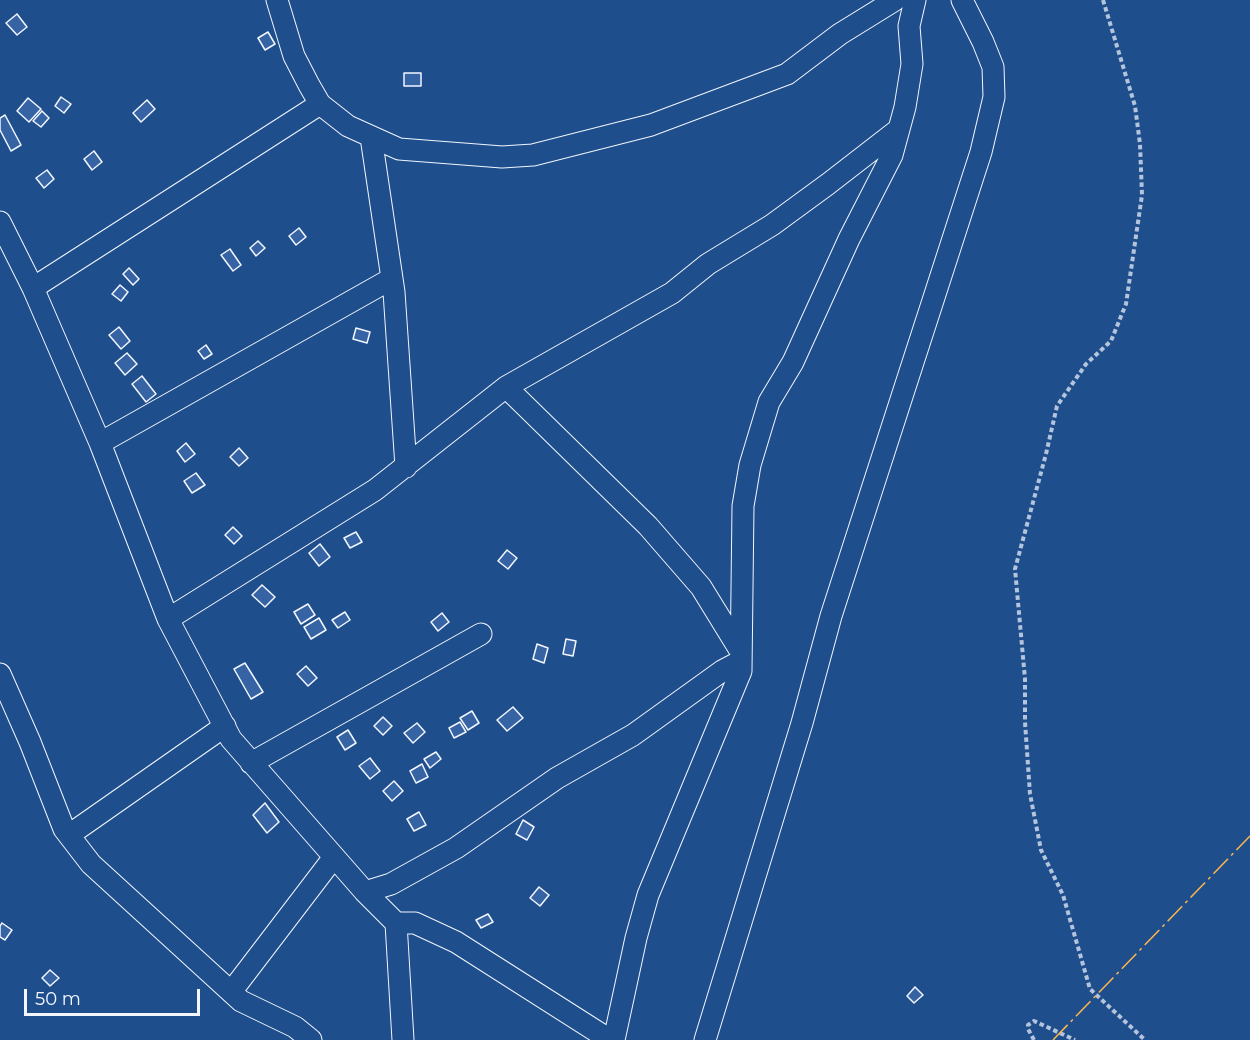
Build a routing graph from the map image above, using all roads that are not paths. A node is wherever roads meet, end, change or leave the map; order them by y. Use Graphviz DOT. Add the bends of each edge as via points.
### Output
graph roads {
  1 [pos="277,0"];
  2 [pos="896,0"];
  3 [pos="915,0"];
  4 [pos="962,0"];
  5 [pos="320,104"];
  6 [pos="899,129"];
  7 [pos="371,137"];
  8 [pos="0,222"];
  9 [pos="391,279"];
  10 [pos="33,288"];
  11 [pos="506,387"];
  12 [pos="100,443"];
  13 [pos="406,467"];
  14 [pos="168,619"];
  15 [pos="481,634"];
  16 [pos="741,657"];
  17 [pos="0,674"];
  18 [pos="225,726"];
  19 [pos="251,763"];
  20 [pos="69,835"];
  21 [pos="334,857"];
  22 [pos="365,892"];
  23 [pos="396,923"];
  24 [pos="231,992"];
  25 [pos="311,1040"];
  26 [pos="403,1040"];
  27 [pos="612,1040"];
  28 [pos="705,1040"];
  1 -- 5 [label="street" via="294,56"];
  2 -- 7 [label="street" via="840,34 787,74 651,124 533,155 502,157 399,149"];
  3 -- 6 [label="street" via="909,26 912,64"];
  4 -- 28 [label="street" via="993,67 994,97 981,152 831,616"];
  5 -- 7 [label="street" via="348,126"];
  5 -- 10 [label="street"];
  6 -- 11 [label="street" via="772,225 708,264 672,293"];
  6 -- 16 [label="street" via="892,155 849,239 812,326 769,402 750,465 743,506"];
  7 -- 9 [label="street"];
  8 -- 10 [label="street"];
  9 -- 12 [label="street"];
  9 -- 13 [label="street"];
  10 -- 12 [label="street"];
  11 -- 13 [label="street"];
  11 -- 16 [label="street" via="648,526 701,587"];
  12 -- 14 [label="street"];
  13 -- 14 [label="street"];
  14 -- 18 [label="street"];
  15 -- 19 [label="street"];
  16 -- 22 [label="street" via="633,735 557,778 456,848 391,885"];
  16 -- 27 [label="street" via="741,670 648,895"];
  17 -- 20 [label="street"];
  18 -- 19 [label="street"];
  18 -- 20 [label="street"];
  19 -- 21 [label="street"];
  20 -- 24 [label="street" via="91,864"];
  21 -- 22 [label="street"];
  21 -- 24 [label="street"];
  22 -- 23 [label="street"];
  23 -- 26 [label="street"];
  23 -- 27 [label="street" via="415,922 456,942"];
  24 -- 25 [label="street"];
}
